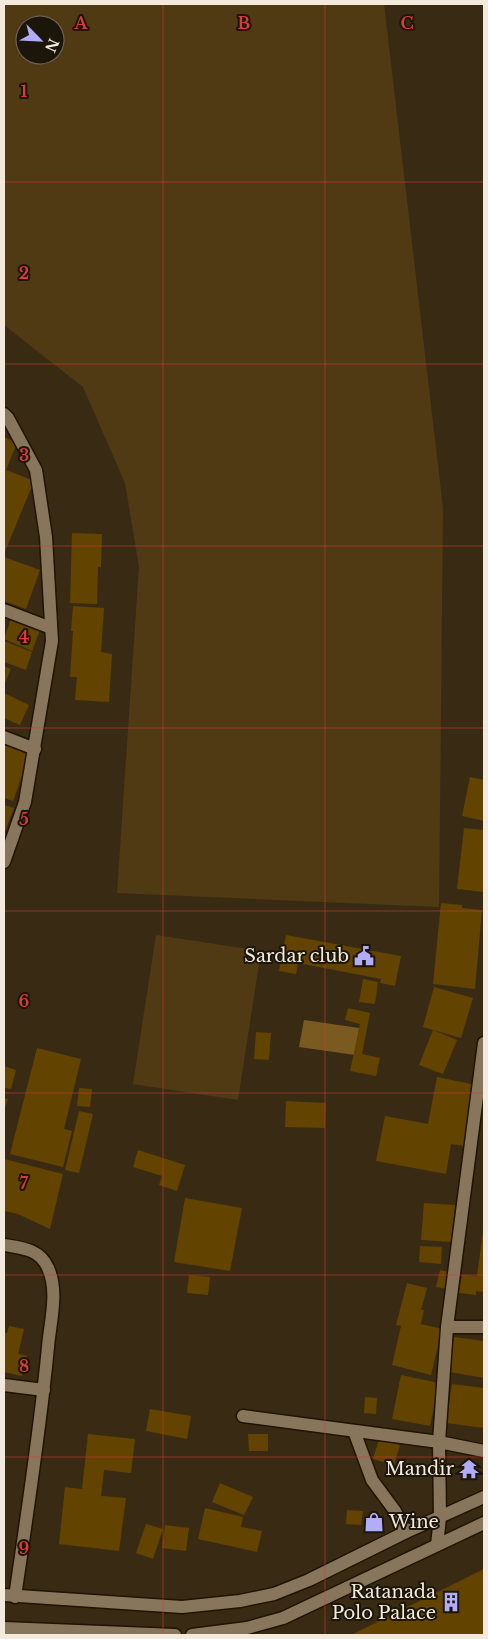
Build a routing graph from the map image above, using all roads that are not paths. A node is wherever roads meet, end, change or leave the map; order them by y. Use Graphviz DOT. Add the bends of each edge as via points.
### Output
graph roads {
  1 [pos="4,414"];
  2 [pos="4,610"];
  3 [pos="51,628"];
  4 [pos="4,737"];
  5 [pos="35,749"];
  6 [pos="4,862"];
  7 [pos="484,1043"];
  8 [pos="479,1133"];
  9 [pos="4,1245"];
  10 [pos="447,1327"];
  11 [pos="484,1327"];
  12 [pos="4,1385"];
  13 [pos="44,1390"];
  14 [pos="243,1416"];
  15 [pos="354,1431"];
  16 [pos="439,1442"];
  17 [pos="484,1451"];
  18 [pos="484,1497"];
  19 [pos="440,1518"];
  20 [pos="484,1523"];
  21 [pos="406,1532"];
  22 [pos="437,1545"];
  23 [pos="9,1596"];
  24 [pos="4,1628"];
  25 [pos="175,1635"];
  26 [pos="192,1635"];
  1 -- 3 [label="street" via="36,470 46,537"];
  2 -- 3 [label="street"];
  3 -- 5 [label="street" via="52,641"];
  4 -- 5 [label="street"];
  5 -- 6 [label="street" via="25,802"];
  7 -- 8 [label="street"];
  8 -- 10 [label="street"];
  9 -- 13 [label="street" via="37,1253 48,1266 54,1284"];
  10 -- 11 [label="street"];
  10 -- 16 [label="street"];
  12 -- 13 [label="street"];
  13 -- 23 [label="street"];
  14 -- 15 [label="street"];
  15 -- 16 [label="street"];
  15 -- 21 [label="street" via="372,1480"];
  16 -- 17 [label="street"];
  16 -- 19 [label="street"];
  18 -- 19 [label="street"];
  19 -- 21 [label="street"];
  19 -- 22 [label="street"];
  20 -- 22 [label="street"];
  21 -- 23 [label="street" via="309,1580 274,1594 240,1601 182,1607"];
  22 -- 26 [label="street" via="283,1618 247,1628"];
  24 -- 25 [label="street"];
}
